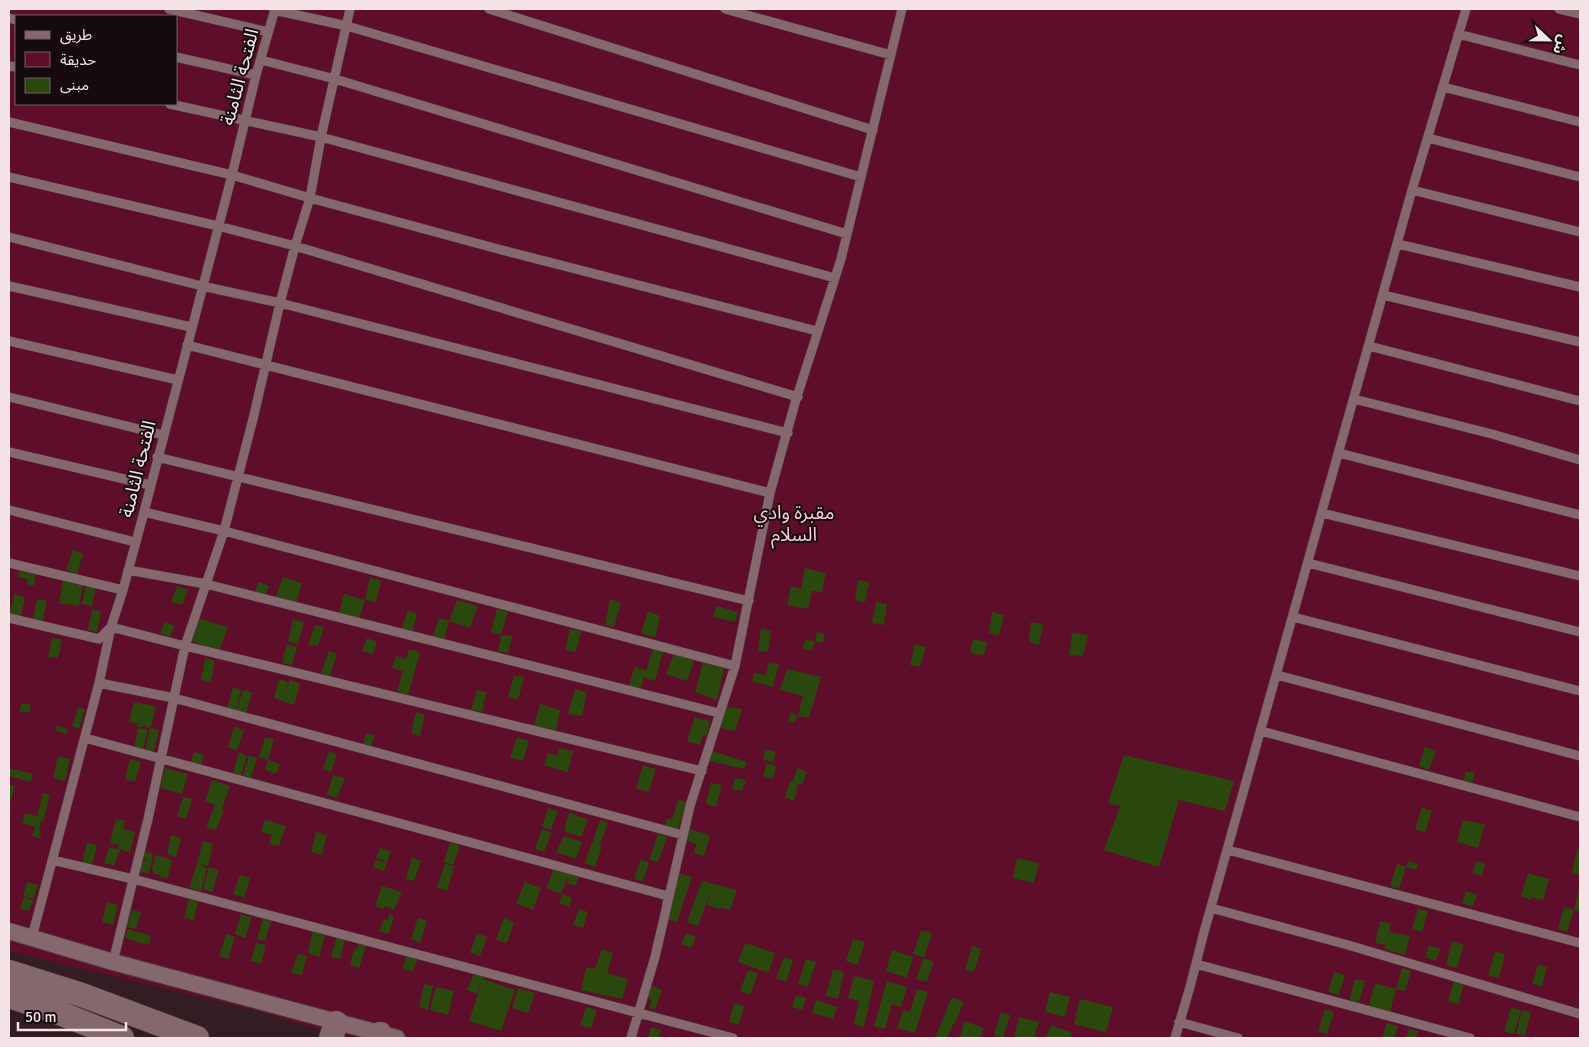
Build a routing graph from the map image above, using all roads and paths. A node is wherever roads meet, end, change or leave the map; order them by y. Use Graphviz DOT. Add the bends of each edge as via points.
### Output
graph roads {
  1 [pos="170,9"];
  2 [pos="274,9"];
  3 [pos="350,9"];
  4 [pos="489,9"];
  5 [pos="725,9"];
  6 [pos="902,9"];
  7 [pos="1466,9"];
  8 [pos="1559,9"];
  9 [pos="1580,14"];
  10 [pos="347,26"];
  11 [pos="268,32"];
  12 [pos="1458,34"];
  13 [pos="891,54"];
  14 [pos="178,57"];
  15 [pos="261,60"];
  16 [pos="1580,65"];
  17 [pos="256,75"];
  18 [pos="335,79"];
  19 [pos="1443,87"];
  20 [pos="174,105"];
  21 [pos="244,121"];
  22 [pos="9,122"];
  23 [pos="1580,122"];
  24 [pos="873,130"];
  25 [pos="321,137"];
  26 [pos="1428,138"];
  27 [pos="232,175"];
  28 [pos="9,177"];
  29 [pos="861,177"];
  30 [pos="1580,177"];
  31 [pos="1412,190"];
  32 [pos="310,198"];
  33 [pos="218,226"];
  34 [pos="1580,232"];
  35 [pos="847,234"];
  36 [pos="9,237"];
  37 [pos="1398,244"];
  38 [pos="295,246"];
  39 [pos="835,278"];
  40 [pos="9,286"];
  41 [pos="202,286"];
  42 [pos="1580,287"];
  43 [pos="1383,295"];
  44 [pos="280,303"];
  45 [pos="191,327"];
  46 [pos="817,331"];
  47 [pos="9,341"];
  48 [pos="1580,342"];
  49 [pos="187,345"];
  50 [pos="1369,346"];
  51 [pos="267,364"];
  52 [pos="178,380"];
  53 [pos="9,397"];
  54 [pos="798,397"];
  55 [pos="1354,399"];
  56 [pos="1580,401"];
  57 [pos="788,433"];
  58 [pos="163,435"];
  59 [pos="9,452"];
  60 [pos="1339,453"];
  61 [pos="157,457"];
  62 [pos="1580,460"];
  63 [pos="238,477"];
  64 [pos="150,485"];
  65 [pos="770,493"];
  66 [pos="9,510"];
  67 [pos="144,512"];
  68 [pos="1322,514"];
  69 [pos="1580,515"];
  70 [pos="224,531"];
  71 [pos="136,542"];
  72 [pos="9,563"];
  73 [pos="1308,563"];
  74 [pos="128,570"];
  75 [pos="1580,576"];
  76 [pos="206,584"];
  77 [pos="123,590"];
  78 [pos="749,601"];
  79 [pos="1293,617"];
  80 [pos="9,618"];
  81 [pos="111,626"];
  82 [pos="1580,632"];
  83 [pos="185,646"];
  84 [pos="735,666"];
  85 [pos="1277,675"];
  86 [pos="100,683"];
  87 [pos="1580,691"];
  88 [pos="174,698"];
  89 [pos="719,713"];
  90 [pos="1261,731"];
  91 [pos="84,738"];
  92 [pos="1580,756"];
  93 [pos="162,760"];
  94 [pos="702,771"];
  95 [pos="1580,817"];
  96 [pos="683,835"];
  97 [pos="1228,850"];
  98 [pos="52,860"];
  99 [pos="133,879"];
  100 [pos="1211,908"];
  101 [pos="666,911"];
  102 [pos="9,931"];
  103 [pos="32,937"];
  104 [pos="1580,943"];
  105 [pos="113,962"];
  106 [pos="1196,964"];
  107 [pos="9,972"];
  108 [pos="82,995"];
  109 [pos="9,996"];
  110 [pos="639,1014"];
  111 [pos="1580,1014"];
  112 [pos="137,1015"];
  113 [pos="69,1016"];
  114 [pos="1179,1022"];
  115 [pos="334,1030"];
  116 [pos="385,1037"];
  117 [pos="123,1038"];
  118 [pos="197,1038"];
  119 [pos="631,1038"];
  120 [pos="733,1038"];
  121 [pos="1175,1038"];
  122 [pos="1238,1038"];
  123 [pos="1470,1038"];
  1 -- 11 [label="lane"];
  2 -- 10 [label="lane"];
  2 -- 11 [label="lane, الفتحة الثامنة"];
  3 -- 10 [label="lane"];
  4 -- 24 [label="lane"];
  5 -- 13 [label="lane"];
  6 -- 13 [label="lane"];
  7 -- 12 [label="lane"];
  8 -- 9 [label="lane"];
  10 -- 18 [label="lane"];
  10 -- 29 [label="lane"];
  11 -- 15 [label="lane, الفتحة الثامنة"];
  12 -- 16 [label="lane"];
  12 -- 19 [label="lane"];
  13 -- 24 [label="lane"];
  14 -- 17 [label="lane"];
  15 -- 17 [label="lane, الفتحة الثامنة"];
  15 -- 18 [label="lane"];
  17 -- 21 [label="lane, الفتحة الثامنة"];
  18 -- 25 [label="lane"];
  18 -- 35 [label="lane"];
  19 -- 23 [label="lane"];
  19 -- 26 [label="lane"];
  20 -- 21 [label="lane"];
  21 -- 25 [label="lane"];
  21 -- 27 [label="lane, الفتحة الثامنة"];
  22 -- 27 [label="lane"];
  24 -- 29 [label="lane"];
  25 -- 32 [label="lane"];
  25 -- 39 [label="lane"];
  26 -- 30 [label="lane"];
  26 -- 31 [label="lane"];
  27 -- 32 [label="lane"];
  27 -- 33 [label="lane, الفتحة الثامنة"];
  28 -- 33 [label="lane"];
  29 -- 35 [label="lane"];
  31 -- 34 [label="lane"];
  31 -- 37 [label="lane"];
  32 -- 38 [label="lane"];
  32 -- 46 [label="lane"];
  33 -- 38 [label="lane"];
  33 -- 41 [label="lane, الفتحة الثامنة"];
  35 -- 39 [label="lane"];
  36 -- 41 [label="lane"];
  37 -- 42 [label="lane"];
  37 -- 43 [label="lane"];
  38 -- 44 [label="lane"];
  38 -- 54 [label="lane"];
  39 -- 46 [label="lane"];
  40 -- 45 [label="lane"];
  41 -- 44 [label="lane"];
  41 -- 45 [label="lane, الفتحة الثامنة"];
  43 -- 48 [label="lane"];
  43 -- 50 [label="lane"];
  44 -- 51 [label="lane"];
  44 -- 57 [label="lane"];
  45 -- 49 [label="lane, الفتحة الثامنة"];
  46 -- 54 [label="lane"];
  47 -- 52 [label="lane"];
  49 -- 51 [label="lane"];
  49 -- 52 [label="lane, الفتحة الثامنة"];
  50 -- 55 [label="lane"];
  50 -- 56 [label="lane"];
  51 -- 63 [label="lane"];
  51 -- 65 [label="lane"];
  52 -- 58 [label="lane, الفتحة الثامنة"];
  53 -- 58 [label="lane"];
  54 -- 57 [label="lane"];
  55 -- 60 [label="lane"];
  55 -- 62 [label="lane"];
  57 -- 65 [label="lane"];
  58 -- 61 [label="lane, الفتحة الثامنة"];
  59 -- 64 [label="lane"];
  60 -- 68 [label="lane"];
  60 -- 69 [label="lane"];
  61 -- 63 [label="lane"];
  61 -- 64 [label="lane, الفتحة الثامنة"];
  63 -- 70 [label="lane"];
  63 -- 78 [label="lane"];
  64 -- 67 [label="lane, الفتحة الثامنة"];
  65 -- 78 [label="lane"];
  66 -- 71 [label="lane"];
  67 -- 70 [label="lane"];
  67 -- 71 [label="lane, الفتحة الثامنة"];
  68 -- 73 [label="lane"];
  68 -- 75 [label="lane"];
  70 -- 76 [label="lane"];
  70 -- 84 [label="lane"];
  71 -- 74 [label="lane, الفتحة الثامنة"];
  72 -- 77 [label="lane"];
  73 -- 79 [label="lane"];
  73 -- 82 [label="lane"];
  74 -- 76 [label="lane"];
  74 -- 77 [label="lane, الفتحة الثامنة"];
  76 -- 83 [label="lane"];
  76 -- 89 [label="lane"];
  77 -- 81 [label="lane, الفتحة الثامنة"];
  78 -- 84 [label="lane"];
  79 -- 85 [label="lane"];
  79 -- 87 [label="lane"];
  80 -- 81 [label="lane" via="99,639"];
  81 -- 83 [label="lane"];
  81 -- 86 [label="lane, الفتحة الثامنة"];
  83 -- 88 [label="lane"];
  83 -- 94 [label="lane"];
  84 -- 89 [label="lane"];
  85 -- 90 [label="lane"];
  85 -- 92 [label="lane"];
  86 -- 88 [label="lane"];
  86 -- 91 [label="lane, الفتحة الثامنة"];
  88 -- 93 [label="lane"];
  88 -- 96 [label="lane"];
  89 -- 94 [label="lane"];
  90 -- 95 [label="lane"];
  90 -- 97 [label="lane"];
  91 -- 93 [label="lane"];
  91 -- 98 [label="lane, الفتحة الثامنة"];
  93 -- 99 [label="lane"];
  93 -- 101 [label="lane" via="668,896"];
  94 -- 96 [label="lane"];
  96 -- 101 [label="lane"];
  97 -- 100 [label="lane"];
  97 -- 104 [label="lane"];
  98 -- 99 [label="lane"];
  98 -- 103 [label="lane, الفتحة الثامنة"];
  99 -- 105 [label="lane"];
  99 -- 110 [label="lane"];
  100 -- 106 [label="lane"];
  100 -- 111 [label="lane"];
  101 -- 110 [label="lane"];
  102 -- 103 [label="street"];
  103 -- 105 [label="street"];
  105 -- 115 [label="street"];
  106 -- 114 [label="lane"];
  106 -- 123 [label="lane"];
  107 -- 108 [label="main road"];
  108 -- 112 [label="main road"];
  108 -- 113 [label="main road" via="84,1007 75,1016"];
  109 -- 113 [label="main road"];
  110 -- 119 [label="lane"];
  110 -- 120 [label="lane"];
  112 -- 117 [label="main road" via="124,1020 121,1026"];
  112 -- 118 [label="main road"];
  113 -- 117 [label="main road"];
  114 -- 121 [label="lane"];
  114 -- 122 [label="lane"];
  115 -- 116 [label="street"];
}
